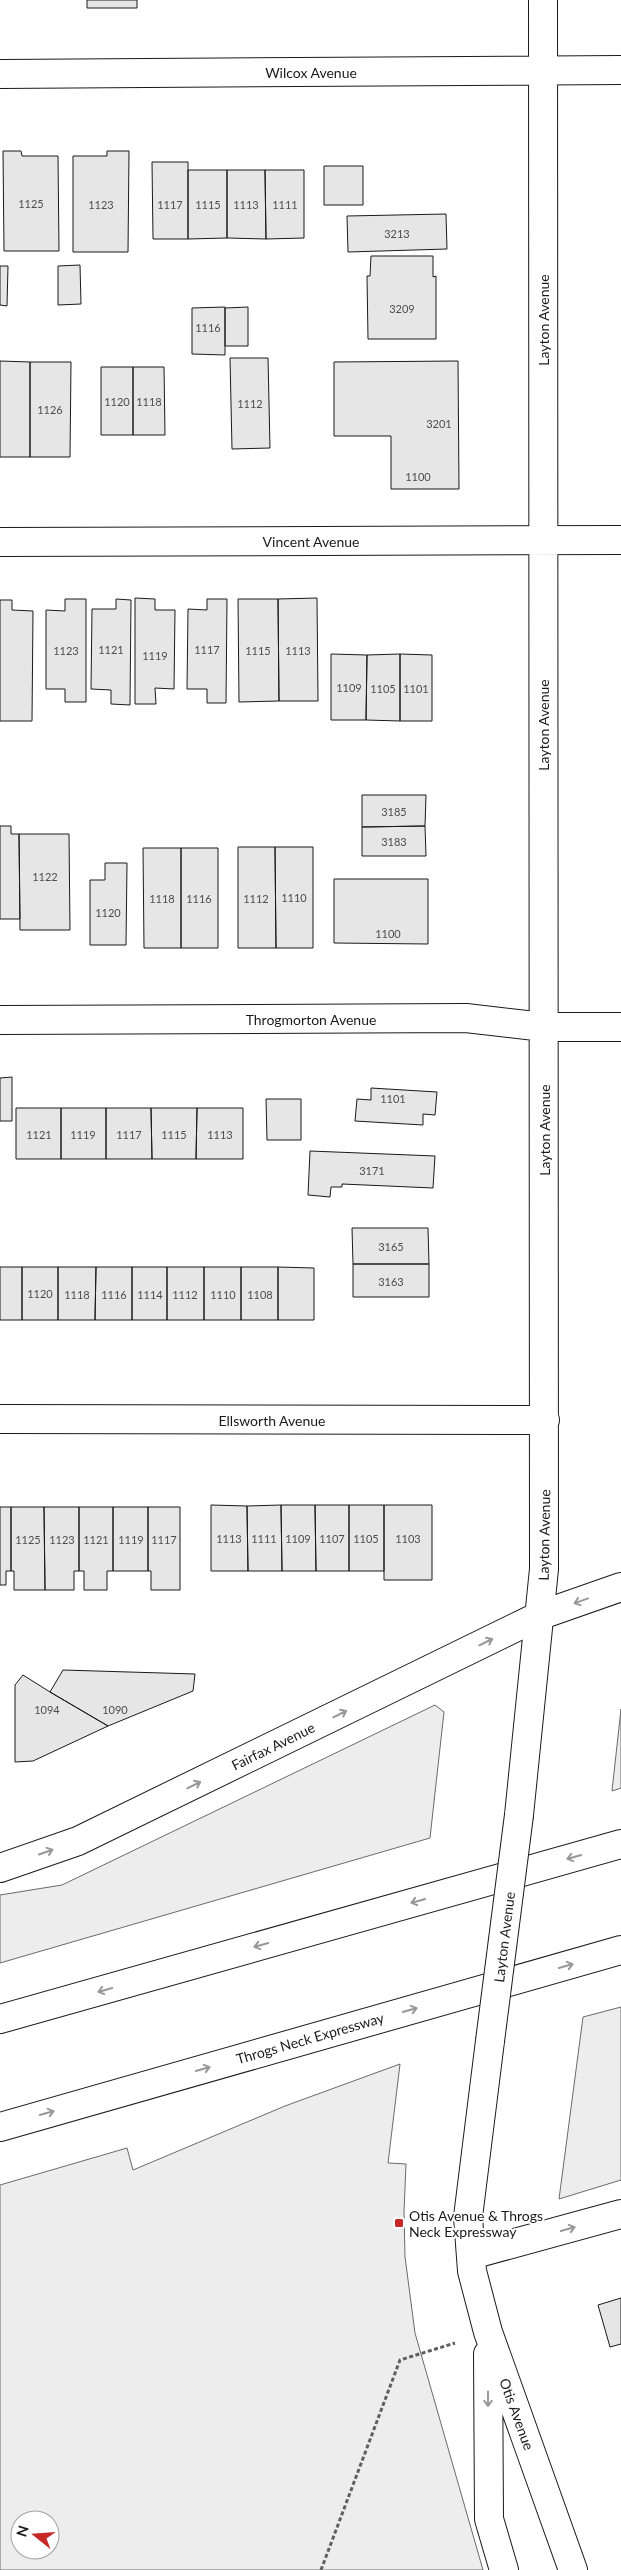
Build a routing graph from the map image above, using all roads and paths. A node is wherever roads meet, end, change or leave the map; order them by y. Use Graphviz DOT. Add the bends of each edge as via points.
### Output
graph roads {
  1 [pos="542,0"];
  2 [pos="542,70"];
  3 [pos="621,70"];
  4 [pos="0,74"];
  5 [pos="543,540"];
  6 [pos="621,540"];
  7 [pos="0,542"];
  8 [pos="0,1020"];
  9 [pos="544,1027"];
  10 [pos="621,1027"];
  11 [pos="0,1419"];
  12 [pos="544,1420"];
  13 [pos="621,1586"];
  14 [pos="541,1615"];
  15 [pos="621,1844"];
  16 [pos="0,1868"];
  17 [pos="621,1950"];
  18 [pos="0,2019"];
  19 [pos="0,2127"];
  20 [pos="621,2214"];
  21 [pos="471,2255"];
  22 [pos="488,2332"];
  23 [pos="321,2570"];
  24 [pos="504,2570"];
  25 [pos="573,2570"];
  1 -- 2 [label="main road, Layton Avenue"];
  2 -- 3 [label="main road, Wilcox Avenue"];
  2 -- 4 [label="main road, Wilcox Avenue"];
  2 -- 5 [label="main road, Layton Avenue"];
  5 -- 6 [label="main road, Vincent Avenue"];
  5 -- 7 [label="main road, Vincent Avenue"];
  5 -- 9 [label="main road, Layton Avenue"];
  8 -- 9 [label="main road, Throgmorton Avenue" via="466,1018"];
  9 -- 10 [label="main road, Throgmorton Avenue"];
  9 -- 12 [label="main road, Layton Avenue"];
  11 -- 12 [label="main road, Ellsworth Avenue"];
  12 -- 14 [label="main road, Layton Avenue"];
  13 -- 14 [label="main road, Fairfax Avenue, one-way"];
  16 -- 14 [label="main road, Fairfax Avenue, one-way" via="78,1841"];
  14 -- 21 [label="main road, Layton Avenue, bridge" via="468,2217"];
  15 -- 18 [label="main road, one-way"];
  19 -- 17 [label="main road, Throgs Neck Expressway, one-way"];
  21 -- 20 [label="main road, one-way"];
  21 -- 22 [label="main road, Otis Avenue"];
  22 -- 23 [label="path" via="400,2360"];
  22 -- 24 [label="main road, one-way" via="489,2519"];
  22 -- 25 [label="main road, Otis Avenue"];
}
